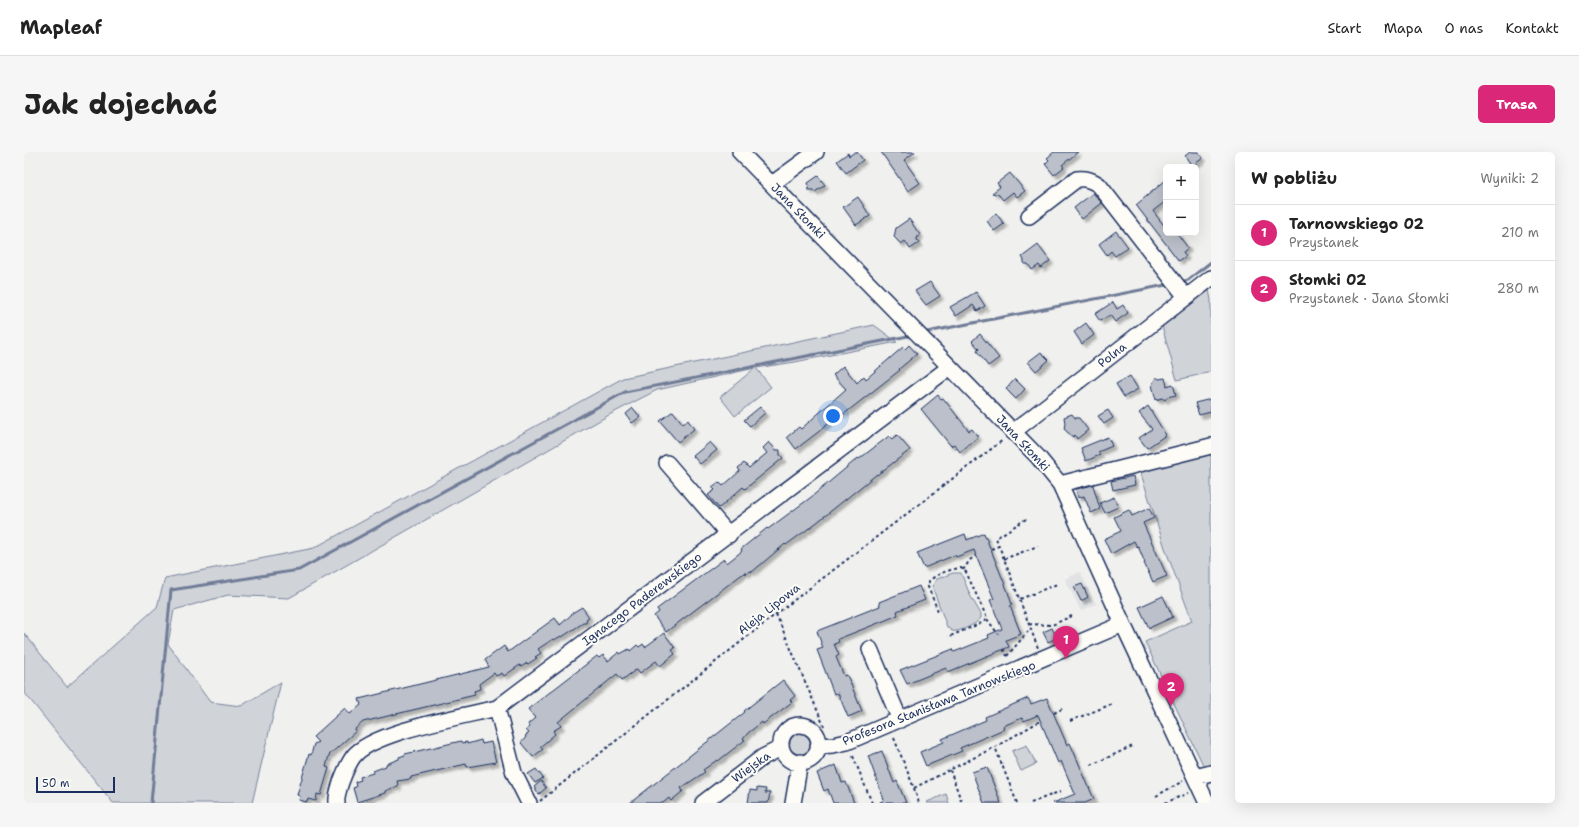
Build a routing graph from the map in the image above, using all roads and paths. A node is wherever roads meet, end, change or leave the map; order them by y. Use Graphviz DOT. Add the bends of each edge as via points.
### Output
graph roads {
  1 [pos="740,152"];
  2 [pos="816,152"];
  3 [pos="772,184"];
  4 [pos="1029,216"];
  5 [pos="1211,278"];
  6 [pos="1186,297"];
  7 [pos="950,367"];
  8 [pos="1013,432"];
  9 [pos="1211,446"];
  10 [pos="667,464"];
  11 [pos="1060,484"];
  12 [pos="1026,519"];
  13 [pos="729,534"];
  14 [pos="999,546"];
  15 [pos="1038,546"];
  16 [pos="991,549"];
  17 [pos="976,555"];
  18 [pos="1004,559"];
  19 [pos="963,570"];
  20 [pos="1057,584"];
  21 [pos="1020,599"];
  22 [pos="938,611"];
  23 [pos="776,614"];
  24 [pos="1072,616"];
  25 [pos="987,618"];
  26 [pos="1029,624"];
  27 [pos="1123,624"];
  28 [pos="1030,628"];
  29 [pos="998,634"];
  30 [pos="948,637"];
  31 [pos="870,648"];
  32 [pos="1007,656"];
  33 [pos="1043,660"];
  34 [pos="1112,704"];
  35 [pos="497,708"];
  36 [pos="1064,708"];
  37 [pos="1054,714"];
  38 [pos="900,720"];
  39 [pos="1040,721"];
  40 [pos="1070,721"];
  41 [pos="824,726"];
  42 [pos="894,738"];
  43 [pos="818,743"];
  44 [pos="1133,746"];
  45 [pos="995,747"];
  46 [pos="781,748"];
  47 [pos="853,756"];
  48 [pos="800,762"];
  49 [pos="1091,765"];
  50 [pos="950,770"];
  51 [pos="1211,773"];
  52 [pos="914,788"];
  53 [pos="1061,791"];
  54 [pos="1198,792"];
  55 [pos="1156,796"];
  56 [pos="337,803"];
  57 [pos="529,803"];
  58 [pos="538,803"];
  59 [pos="703,803"];
  60 [pos="793,803"];
  61 [pos="872,803"];
  62 [pos="919,803"];
  63 [pos="962,803"];
  64 [pos="1017,803"];
  65 [pos="1031,803"];
  66 [pos="1165,803"];
  1 -- 3 [label="street, Jana Słomki"];
  2 -- 3 [label="street"];
  3 -- 7 [label="street, Jana Słomki"];
  4 -- 6 [label="street" via="1077,179 1093,181 1098,184"];
  5 -- 6 [label="street, Polna"];
  6 -- 8 [label="street, Polna"];
  7 -- 8 [label="street, Jana Słomki"];
  7 -- 13 [label="street, Ignacego Paderewskiego"];
  8 -- 11 [label="street, Jana Słomki"];
  8 -- 23 [label="path, Aleja Lipowa"];
  9 -- 11 [label="street"];
  10 -- 13 [label="street"];
  11 -- 27 [label="street, Jana Słomki"];
  12 -- 14 [label="path" via="996,538"];
  13 -- 35 [label="street, Ignacego Paderewskiego"];
  14 -- 16 [label="path"];
  14 -- 18 [label="path"];
  15 -- 18 [label="path"];
  17 -- 19 [label="path"];
  18 -- 21 [label="path"];
  19 -- 22 [label="path" via="954,569 928,581"];
  19 -- 25 [label="path"];
  20 -- 21 [label="path"];
  21 -- 26 [label="path"];
  23 -- 41 [label="path"];
  23 -- 58 [label="path, Aleja Lipowa"];
  24 -- 26 [label="path" via="1052,625"];
  25 -- 29 [label="path"];
  25 -- 30 [label="path" via="984,622"];
  26 -- 28 [label="path"];
  27 -- 33 [label="street, Profesora Stanisława Tarnowskiego"];
  27 -- 54 [label="street, Jana Słomki"];
  28 -- 32 [label="path"];
  28 -- 33 [label="path"];
  31 -- 38 [label="street"];
  33 -- 38 [label="street, Profesora Stanisława Tarnowskiego"];
  34 -- 40 [label="path"];
  35 -- 56 [label="street, Ignacego Paderewskiego" via="409,729 370,743 353,756 336,798"];
  35 -- 57 [label="street" via="514,773"];
  36 -- 37 [label="path"];
  38 -- 43 [label="street, Profesora Stanisława Tarnowskiego" via="847,742 833,745"];
  39 -- 45 [label="path"];
  42 -- 52 [label="path"];
  43 -- 46 [label="street" via="817,735 809,728 798,725 787,730 781,741"];
  43 -- 48 [label="street" via="814,756 810,760"];
  44 -- 49 [label="path"];
  45 -- 50 [label="path"];
  45 -- 64 [label="path"];
  46 -- 48 [label="street" via="788,758"];
  46 -- 59 [label="street, Wiejska" via="763,757"];
  47 -- 61 [label="path"];
  48 -- 60 [label="street"];
  50 -- 52 [label="path"];
  50 -- 63 [label="path"];
  51 -- 54 [label="street"];
  52 -- 62 [label="path"];
  53 -- 65 [label="path"];
  54 -- 55 [label="path"];
  54 -- 66 [label="path"];
}
